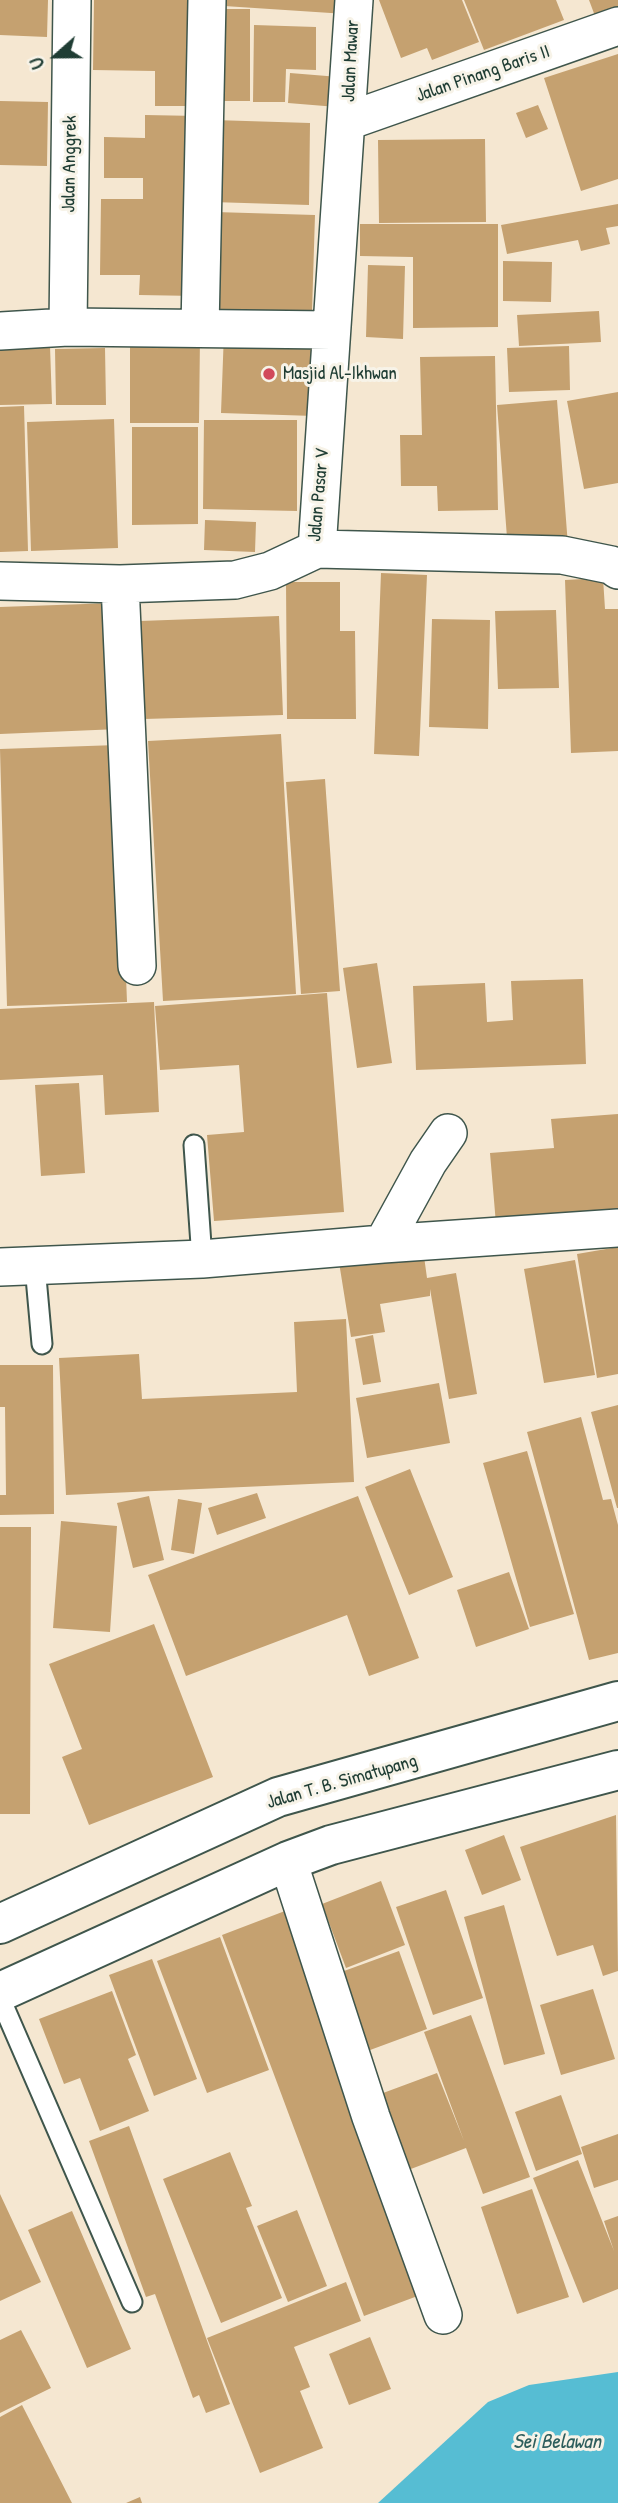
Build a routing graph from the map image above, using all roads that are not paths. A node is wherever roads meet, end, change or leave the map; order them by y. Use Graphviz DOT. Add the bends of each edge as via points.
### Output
graph roads {
  1 [pos="72,0"];
  2 [pos="207,0"];
  3 [pos="354,0"];
  4 [pos="618,26"];
  5 [pos="348,121"];
  6 [pos="68,327"];
  7 [pos="200,328"];
  8 [pos="331,330"];
  9 [pos="0,331"];
  10 [pos="317,549"];
  11 [pos="618,570"];
  12 [pos="0,581"];
  13 [pos="120,584"];
  14 [pos="137,966"];
  15 [pos="448,1133"];
  16 [pos="194,1145"];
  17 [pos="618,1228"];
  18 [pos="383,1244"];
  19 [pos="202,1259"];
  20 [pos="18,1266"];
  21 [pos="42,1344"];
  22 [pos="618,1701"];
  23 [pos="618,1770"];
  24 [pos="288,1861"];
  25 [pos="0,1924"];
  26 [pos="0,1992"];
  27 [pos="0,1998"];
  28 [pos="132,2302"];
  29 [pos="443,2315"];
  1 -- 6 [label="street, Jalan Anggrek"];
  2 -- 7 [label="street"];
  3 -- 5 [label="street, Jalan Mawar"];
  4 -- 5 [label="street, Jalan Pinang Baris II"];
  5 -- 8 [label="street, Jalan Pasar V"];
  6 -- 7 [label="street"];
  6 -- 9 [label="street"];
  7 -- 8 [label="street"];
  8 -- 10 [label="street, Jalan Pasar V"];
  10 -- 11 [label="street" via="562,555"];
  10 -- 13 [label="street, Jalan Pasar V" via="270,571 235,580"];
  12 -- 13 [label="street, Jalan Pasar V"];
  13 -- 14 [label="street"];
  15 -- 18 [label="street"];
  16 -- 19 [label="lane"];
  17 -- 18 [label="street"];
  18 -- 19 [label="street"];
  19 -- 20 [label="street"];
  20 -- 21 [label="lane"];
  22 -- 25 [label="main road, Jalan T. B. Simatupang" via="278,1797"];
  23 -- 24 [label="main road" via="331,1845"];
  24 -- 26 [label="main road"];
  24 -- 29 [label="street" via="370,2117"];
  27 -- 28 [label="lane"];
}
